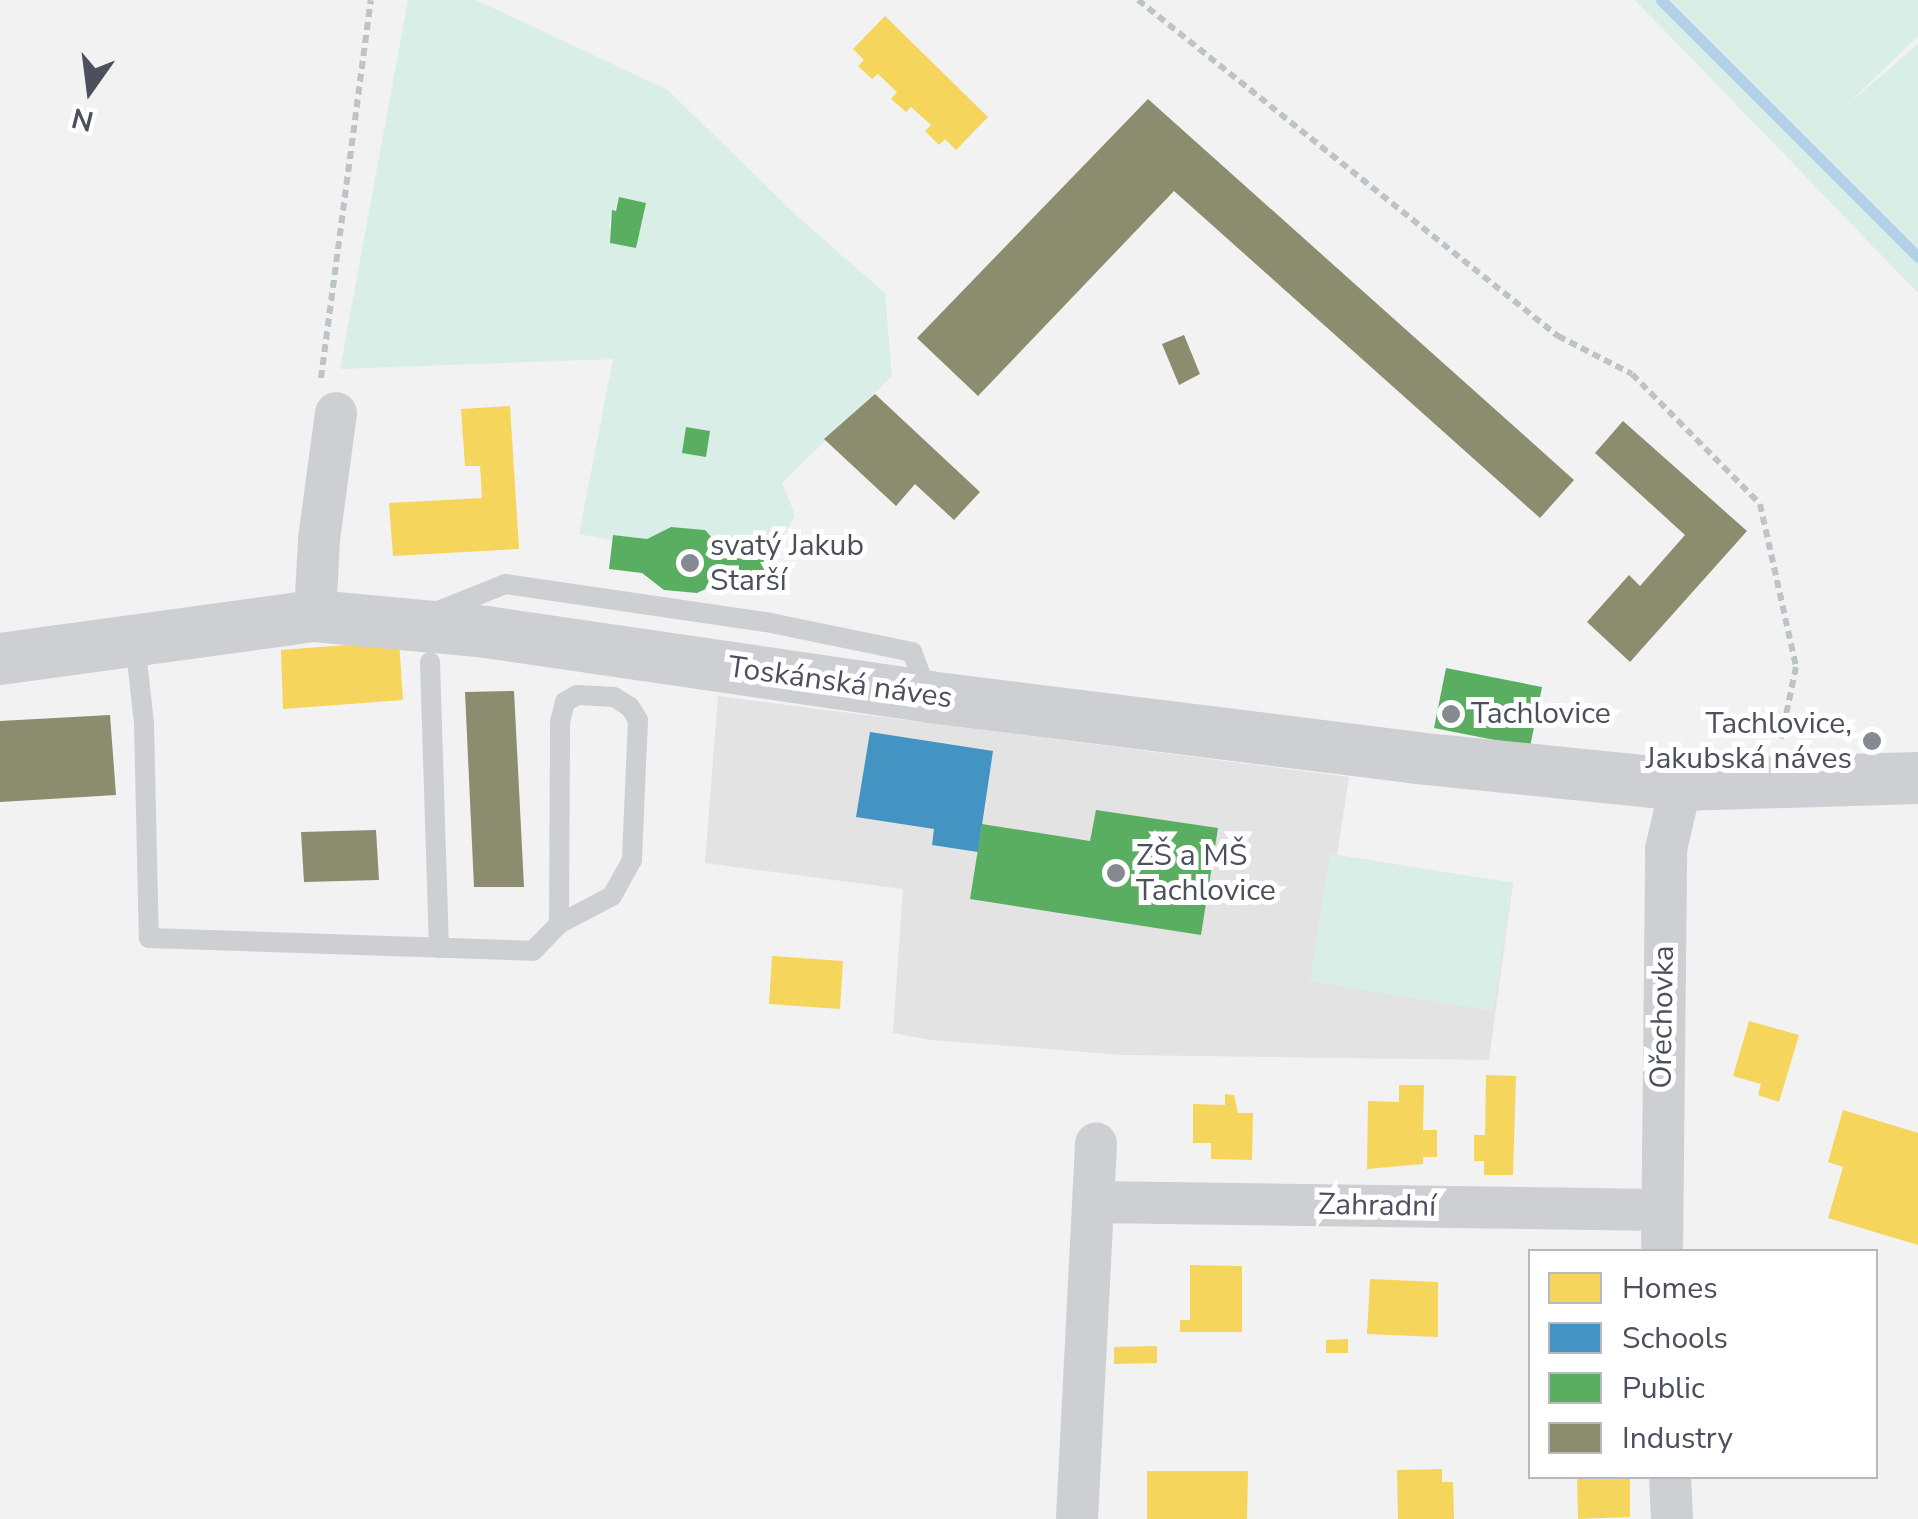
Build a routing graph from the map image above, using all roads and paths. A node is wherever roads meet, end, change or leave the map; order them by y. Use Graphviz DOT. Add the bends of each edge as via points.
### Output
graph roads {
  1 [pos="372,0"];
  2 [pos="1138,0"];
  3 [pos="328,398"];
  4 [pos="315,616"];
  5 [pos="135,640"];
  6 [pos="417,644"];
  7 [pos="0,660"];
  8 [pos="1916,779"];
  9 [pos="1772,784"];
  10 [pos="1680,785"];
  11 [pos="559,924"];
  12 [pos="439,948"];
  13 [pos="1096,1144"];
  14 [pos="1094,1202"];
  15 [pos="1661,1231"];
  16 [pos="1670,1479"];
  17 [pos="1077,1519"];
  18 [pos="1672,1519"];
  1 -- 3 [label="path"];
  2 -- 9 [label="path" via="1558,336 1632,374 1760,504 1796,666"];
  3 -- 4 [label="street"];
  4 -- 5 [label="street, Toskánská náves"];
  4 -- 6 [label="street, Toskánská náves"];
  5 -- 7 [label="street, Toskánská náves"];
  5 -- 12 [label="lane" via="144,724 149,938"];
  6 -- 10 [label="street, Toskánská náves" via="486,632 929,697"];
  6 -- 12 [label="lane"];
  8 -- 9 [label="street, Toskánská náves"];
  9 -- 10 [label="street, Toskánská náves"];
  10 -- 15 [label="street, Ořechovka" via="1666,849"];
  11 -- 11 [label="lane" via="560,722 565,702 578,695 614,697 638,720 632,860 612,896"];
  11 -- 12 [label="lane" via="532,951"];
  13 -- 14 [label="street"];
  14 -- 15 [label="street, Zahradní"];
  14 -- 17 [label="street"];
  16 -- 18 [label="street"];
}
